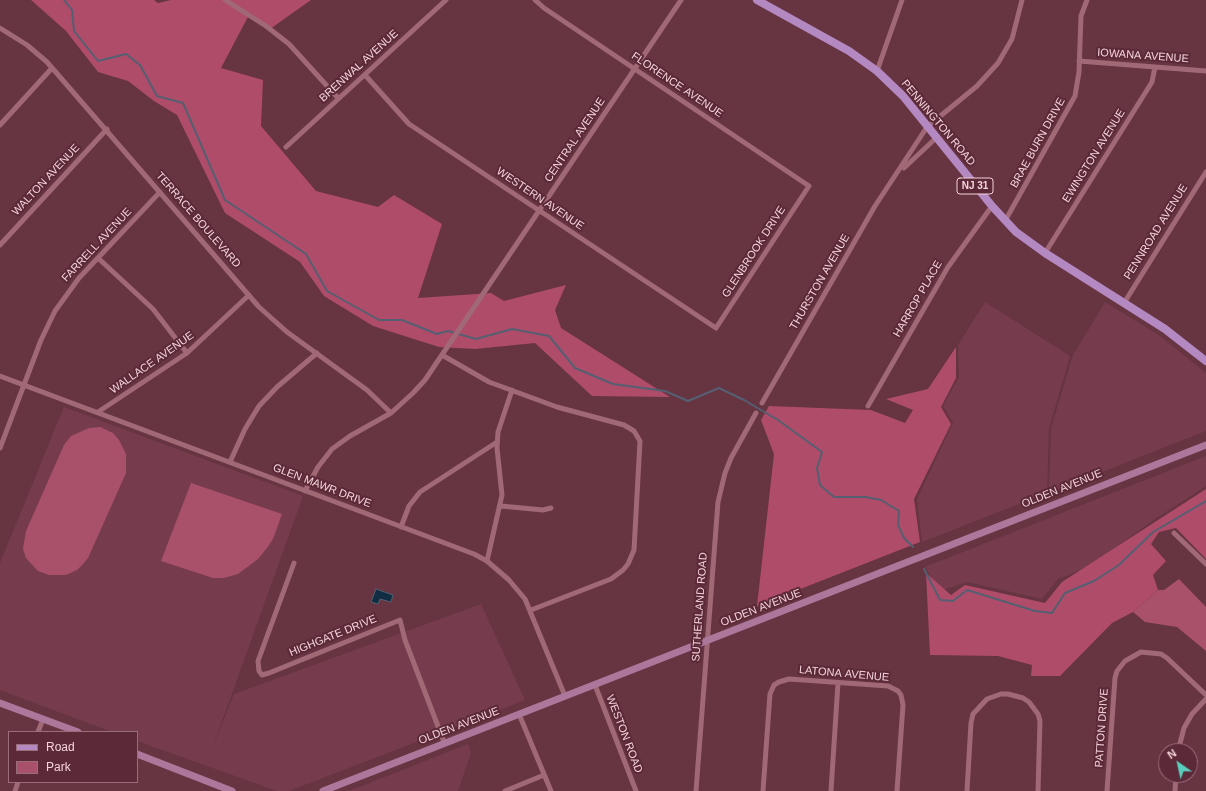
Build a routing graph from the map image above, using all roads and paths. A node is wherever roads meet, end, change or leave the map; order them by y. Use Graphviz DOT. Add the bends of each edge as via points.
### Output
graph roads {
  1 [pos="225,0"];
  2 [pos="446,0"];
  3 [pos="535,0"];
  4 [pos="681,0"];
  5 [pos="757,0"];
  6 [pos="902,0"];
  7 [pos="1022,0"];
  8 [pos="1087,0"];
  9 [pos="0,28"];
  10 [pos="1079,61"];
  11 [pos="1155,67"];
  12 [pos="52,68"];
  13 [pos="635,69"];
  14 [pos="877,71"];
  15 [pos="1206,71"];
  16 [pos="365,75"];
  17 [pos="338,98"];
  18 [pos="0,125"];
  19 [pos="928,127"];
  20 [pos="107,129"];
  21 [pos="936,138"];
  22 [pos="286,147"];
  23 [pos="898,172"];
  24 [pos="1206,172"];
  25 [pos="809,186"];
  26 [pos="160,192"];
  27 [pos="992,206"];
  28 [pos="539,211"];
  29 [pos="1005,221"];
  30 [pos="0,245"];
  31 [pos="1045,253"];
  32 [pos="98,258"];
  33 [pos="249,294"];
  34 [pos="1124,303"];
  35 [pos="716,328"];
  36 [pos="187,353"];
  37 [pos="317,353"];
  38 [pos="442,355"];
  39 [pos="1206,361"];
  40 [pos="0,376"];
  41 [pos="24,384"];
  42 [pos="512,390"];
  43 [pos="762,403"];
  44 [pos="868,406"];
  45 [pos="98,412"];
  46 [pos="391,413"];
  47 [pos="756,413"];
  48 [pos="497,442"];
  49 [pos="1206,445"];
  50 [pos="0,448"];
  51 [pos="230,462"];
  52 [pos="305,491"];
  53 [pos="501,506"];
  54 [pos="551,508"];
  55 [pos="401,527"];
  56 [pos="1174,533"];
  57 [pos="487,561"];
  58 [pos="294,563"];
  59 [pos="1206,564"];
  60 [pos="531,610"];
  61 [pos="707,640"];
  62 [pos="838,682"];
  63 [pos="595,685"];
  64 [pos="1206,695"];
  65 [pos="565,696"];
  66 [pos="1206,699"];
  67 [pos="0,703"];
  68 [pos="519,714"];
  69 [pos="43,719"];
  70 [pos="38,731"];
  71 [pos="75,731"];
  72 [pos="444,742"];
  73 [pos="1179,743"];
  74 [pos="138,754"];
  75 [pos="544,775"];
  76 [pos="232,791"];
  77 [pos="323,791"];
  78 [pos="505,791"];
  79 [pos="551,791"];
  80 [pos="636,791"];
  81 [pos="696,791"];
  82 [pos="763,791"];
  83 [pos="831,791"];
  84 [pos="897,791"];
  85 [pos="967,791"];
  86 [pos="1038,791"];
  87 [pos="1108,791"];
  1 -- 17 [label="street" via="289,44"];
  2 -- 16 [label="street, BRENWAL AVENUE"];
  3 -- 13 [label="street, FLORENCE AVENUE"];
  4 -- 13 [label="street, CENTRAL AVENUE"];
  5 -- 14 [label="main road, PENNINGTON ROAD / NJ 31" via="849,51"];
  6 -- 14 [label="street"];
  7 -- 19 [label="street, THURSTON AVENUE" via="1012,39 998,64 977,86"];
  8 -- 10 [label="street, BRAE BURN DRIVE" via="1081,16"];
  9 -- 12 [label="street, TERRACE BOULEVARD" via="27,45"];
  10 -- 11 [label="street, IOWANA AVENUE"];
  10 -- 29 [label="street, BRAE BURN DRIVE" via="1078,84 1070,107"];
  11 -- 15 [label="street, IOWANA AVENUE"];
  11 -- 31 [label="street, EWINGTON AVENUE" via="1152,82"];
  12 -- 18 [label="street"];
  12 -- 20 [label="street, TERRACE BOULEVARD"];
  13 -- 25 [label="street, FLORENCE AVENUE"];
  13 -- 28 [label="street, CENTRAL AVENUE"];
  14 -- 19 [label="main road, PENNINGTON ROAD / NJ 31" via="903,96"];
  16 -- 17 [label="street, BRENWAL AVENUE"];
  16 -- 28 [label="street, WESTERN AVENUE" via="409,124"];
  17 -- 22 [label="street, BRENWAL AVENUE"];
  19 -- 21 [label="main road, PENNINGTON ROAD / NJ 31"];
  19 -- 23 [label="street, THURSTON AVENUE"];
  20 -- 26 [label="street, TERRACE BOULEVARD"];
  20 -- 30 [label="street, WALTON AVENUE"];
  21 -- 23 [label="street, THURSTON AVENUE"];
  21 -- 27 [label="main road, PENNINGTON ROAD / NJ 31"];
  23 -- 43 [label="street, THURSTON AVENUE" via="875,206"];
  24 -- 34 [label="street, PENNROAD AVENUE"];
  25 -- 35 [label="street, GLENBROOK DRIVE"];
  26 -- 32 [label="street, FARRELL AVENUE"];
  26 -- 33 [label="street, TERRACE BOULEVARD"];
  27 -- 29 [label="main road, PENNINGTON ROAD / NJ 31"];
  27 -- 44 [label="street, HARROP PLACE" via="948,267"];
  28 -- 35 [label="street, WESTERN AVENUE"];
  28 -- 38 [label="street, CENTRAL AVENUE"];
  29 -- 31 [label="main road, PENNINGTON ROAD / NJ 31"];
  31 -- 34 [label="main road, PENNINGTON ROAD / NJ 31"];
  32 -- 36 [label="street" via="153,309"];
  32 -- 41 [label="street, FARRELL AVENUE" via="79,278 55,311"];
  33 -- 36 [label="street, WALLACE AVENUE"];
  33 -- 37 [label="street, TERRACE BOULEVARD" via="274,321"];
  34 -- 39 [label="main road, PENNINGTON ROAD / NJ 31" via="1167,330"];
  36 -- 45 [label="street, WALLACE AVENUE"];
  37 -- 46 [label="street, TERRACE BOULEVARD" via="367,390"];
  37 -- 51 [label="street" via="259,406"];
  38 -- 42 [label="street" via="478,376"];
  38 -- 46 [label="street, CENTRAL AVENUE" via="413,393"];
  40 -- 41 [label="street, GLEN MAWR DRIVE"];
  41 -- 45 [label="street, GLEN MAWR DRIVE"];
  41 -- 50 [label="street, FARRELL AVENUE"];
  42 -- 48 [label="street" via="501,419"];
  42 -- 60 [label="street" via="557,407 624,425 637,435 641,447 634,550 628,564 611,579"];
  45 -- 51 [label="street, GLEN MAWR DRIVE"];
  46 -- 52 [label="street, CENTRAL AVENUE" via="332,449 318,467"];
  47 -- 61 [label="street, SUTHERLAND ROAD" via="725,473 718,502"];
  48 -- 53 [label="street" via="502,483"];
  48 -- 55 [label="street" via="420,492 409,506"];
  49 -- 61 [label="main road, OLDEN AVENUE"];
  51 -- 52 [label="street, GLEN MAWR DRIVE"];
  52 -- 55 [label="street, GLEN MAWR DRIVE"];
  53 -- 54 [label="street" via="543,510"];
  53 -- 57 [label="street"];
  55 -- 57 [label="street, GLEN MAWR DRIVE"];
  56 -- 59 [label="street"];
  57 -- 60 [label="street, GLEN MAWR DRIVE" via="509,580"];
  58 -- 72 [label="street, HIGHGATE DRIVE" via="258,661 259,672 262,675 269,673 400,620 405,640"];
  60 -- 65 [label="street, GLEN MAWR DRIVE"];
  61 -- 63 [label="main road, OLDEN AVENUE"];
  61 -- 81 [label="street, SUTHERLAND ROAD"];
  62 -- 82 [label="street, LATONA AVENUE" via="789,679 774,685 770,694"];
  62 -- 83 [label="street"];
  62 -- 84 [label="street, LATONA AVENUE" via="888,686 901,695 903,705"];
  63 -- 65 [label="main road, OLDEN AVENUE"];
  63 -- 80 [label="street, WESTON ROAD"];
  64 -- 87 [label="street, PATTON DRIVE" via="1161,654 1135,654 1125,661 1120,667 1115,683"];
  65 -- 68 [label="main road, OLDEN AVENUE"];
  66 -- 73 [label="street" via="1186,724"];
  67 -- 69 [label="main road"];
  68 -- 72 [label="main road, OLDEN AVENUE"];
  68 -- 75 [label="street"];
  69 -- 70 [label="street"];
  69 -- 71 [label="main road"];
  72 -- 77 [label="main road, OLDEN AVENUE"];
  74 -- 76 [label="main road"];
  75 -- 78 [label="street"];
  75 -- 79 [label="street"];
  85 -- 86 [label="street" via="973,714 987,699 1001,694 1015,695 1029,702 1038,714"];
}
